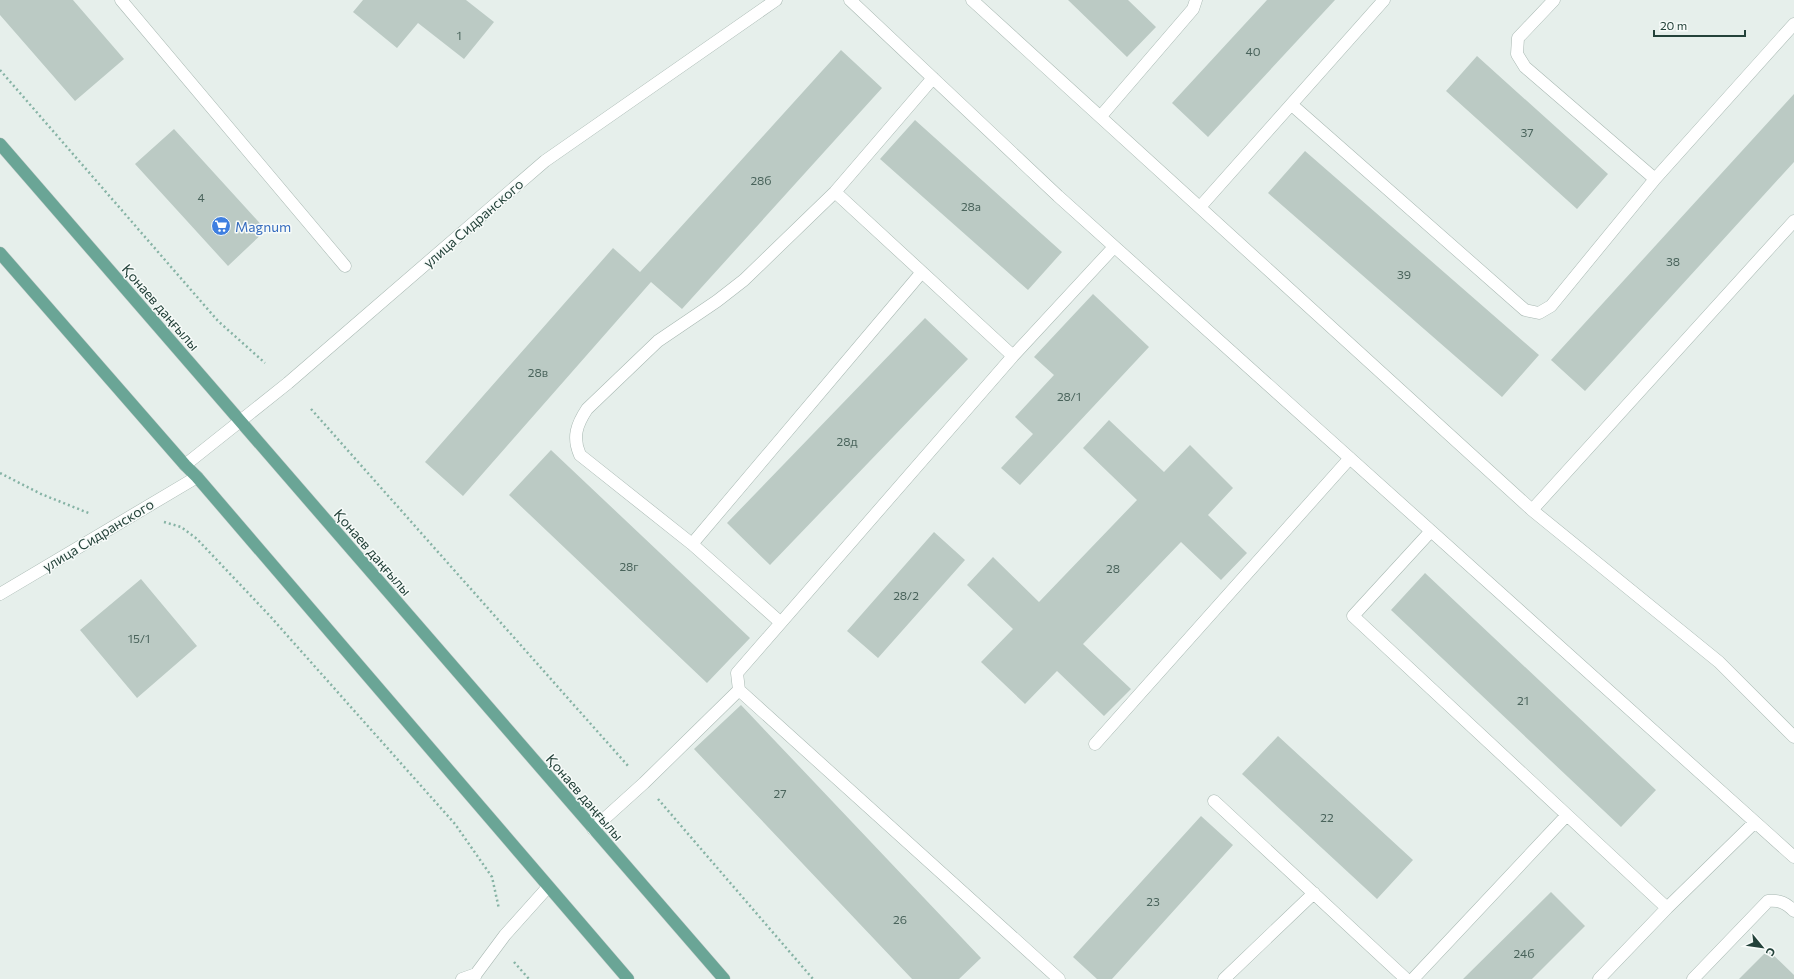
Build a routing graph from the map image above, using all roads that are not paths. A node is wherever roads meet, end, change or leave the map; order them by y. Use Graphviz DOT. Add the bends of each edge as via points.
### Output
graph roads {
  1 [pos="121,0"];
  2 [pos="776,0"];
  3 [pos="850,0"];
  4 [pos="972,0"];
  5 [pos="1196,0"];
  6 [pos="1384,0"];
  7 [pos="1554,0"];
  8 [pos="1794,24"];
  9 [pos="933,78"];
  10 [pos="1292,105"];
  11 [pos="1102,116"];
  12 [pos="0,144"];
  13 [pos="1655,179"];
  14 [pos="835,192"];
  15 [pos="1200,207"];
  16 [pos="1794,221"];
  17 [pos="1114,247"];
  18 [pos="0,253"];
  19 [pos="345,266"];
  20 [pos="922,272"];
  21 [pos="1013,356"];
  22 [pos="240,421"];
  23 [pos="1350,458"];
  24 [pos="185,465"];
  25 [pos="197,477"];
  26 [pos="1532,510"];
  27 [pos="1431,531"];
  28 [pos="692,544"];
  29 [pos="0,594"];
  30 [pos="780,622"];
  31 [pos="739,690"];
  32 [pos="1794,737"];
  33 [pos="1095,744"];
  34 [pos="1214,801"];
  35 [pos="1567,815"];
  36 [pos="1755,822"];
  37 [pos="593,829"];
  38 [pos="1794,857"];
  39 [pos="548,887"];
  40 [pos="1314,893"];
  41 [pos="1667,908"];
  42 [pos="1794,911"];
  43 [pos="475,976"];
  44 [pos="462,979"];
  45 [pos="628,979"];
  46 [pos="724,979"];
  47 [pos="1058,979"];
  48 [pos="1224,979"];
  49 [pos="1406,979"];
  50 [pos="1413,979"];
  51 [pos="1599,979"];
  52 [pos="1693,979"];
  1 -- 19 [label="street"];
  2 -- 22 [label="street, улица Сидранского" via="545,161 288,383"];
  3 -- 9 [label="street"];
  4 -- 11 [label="street"];
  5 -- 11 [label="street" via="1193,9"];
  6 -- 10 [label="street"];
  7 -- 13 [label="street" via="1518,38 1517,54 1525,67"];
  8 -- 13 [label="street"];
  9 -- 14 [label="street"];
  9 -- 17 [label="street"];
  10 -- 13 [label="street" via="1525,310 1539,313 1551,306"];
  10 -- 15 [label="street"];
  11 -- 15 [label="street"];
  12 -- 22 [label="main road, Қонаев даңғылы"];
  14 -- 20 [label="street"];
  14 -- 28 [label="street" via="744,280 658,341 587,408 578,424 575,439 580,455"];
  15 -- 26 [label="street"];
  16 -- 26 [label="street"];
  17 -- 21 [label="street"];
  17 -- 23 [label="street"];
  18 -- 24 [label="main road"];
  20 -- 21 [label="street"];
  20 -- 28 [label="street"];
  21 -- 30 [label="street"];
  22 -- 24 [label="street, улица Сидранского"];
  22 -- 37 [label="main road, Қонаев даңғылы"];
  23 -- 27 [label="street"];
  23 -- 33 [label="street"];
  24 -- 25 [label="main road"];
  25 -- 29 [label="street, улица Сидранского"];
  25 -- 39 [label="main road"];
  26 -- 32 [label="street" via="1719,662"];
  27 -- 35 [label="street" via="1353,616"];
  27 -- 36 [label="street"];
  28 -- 30 [label="street"];
  30 -- 31 [label="street" via="737,673"];
  31 -- 37 [label="street"];
  31 -- 47 [label="street"];
  34 -- 40 [label="street"];
  35 -- 41 [label="street"];
  35 -- 50 [label="street"];
  36 -- 38 [label="street"];
  36 -- 41 [label="street"];
  37 -- 46 [label="main road, Қонаев даңғылы"];
  39 -- 43 [label="street" via="505,935"];
  39 -- 45 [label="main road"];
  40 -- 48 [label="street"];
  40 -- 49 [label="street"];
  41 -- 51 [label="street"];
  42 -- 52 [label="street" via="1786,903 1768,901"];
  43 -- 44 [label="street"];
}
